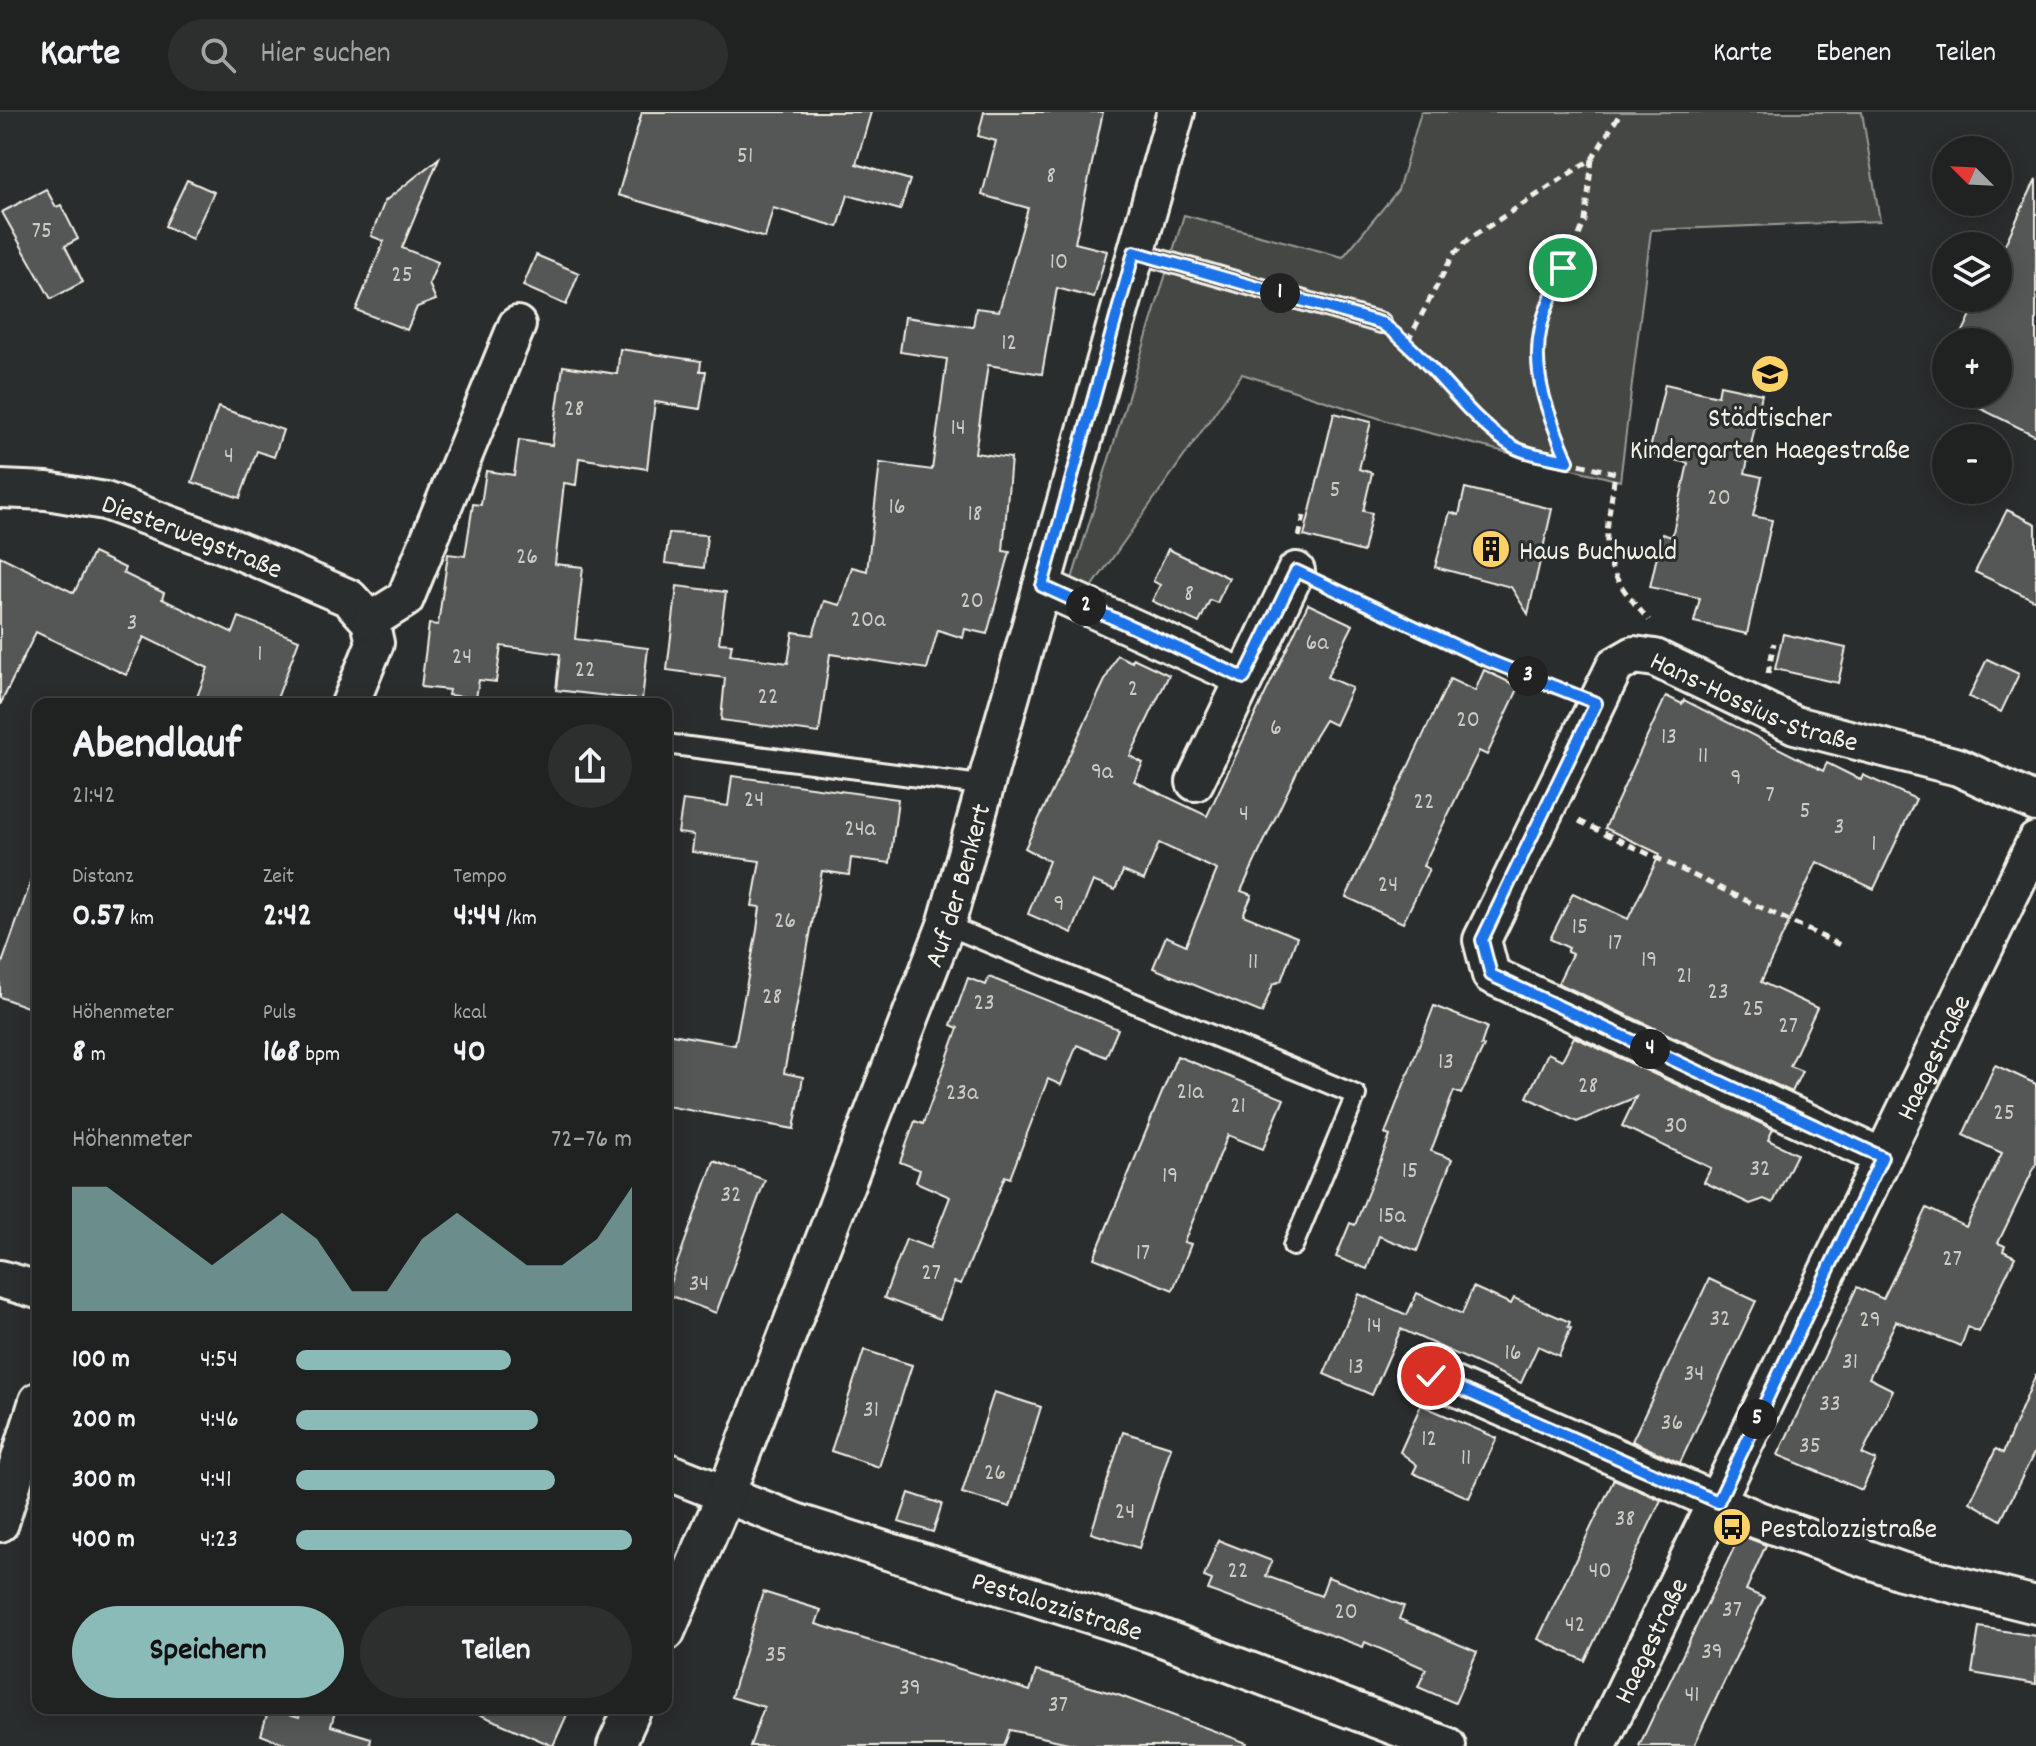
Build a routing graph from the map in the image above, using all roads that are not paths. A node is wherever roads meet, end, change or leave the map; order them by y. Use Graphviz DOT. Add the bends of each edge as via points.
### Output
graph roads {
  1 [pos="1176,112"];
  2 [pos="1134,252"];
  3 [pos="1381,323"];
  4 [pos="517,325"];
  5 [pos="0,489"];
  6 [pos="1296,571"];
  7 [pos="1042,586"];
  8 [pos="370,621"];
  9 [pos="1244,678"];
  10 [pos="352,698"];
  11 [pos="672,745"];
  12 [pos="1195,782"];
  13 [pos="988,786"];
  14 [pos="2036,803"];
  15 [pos="2036,841"];
  16 [pos="946,925"];
  17 [pos="1882,1157"];
  18 [pos="1293,1246"];
  19 [pos="0,1279"];
  20 [pos="32,1288"];
  21 [pos="1431,1376"];
  22 [pos="32,1420"];
  23 [pos="672,1473"];
  24 [pos="726,1494"];
  25 [pos="1718,1502"];
  26 [pos="0,1523"];
  27 [pos="2036,1605"];
  28 [pos="672,1618"];
  29 [pos="630,1714"];
  30 [pos="616,1746"];
  31 [pos="1447,1746"];
  32 [pos="1598,1746"];
  1 -- 2 [label="street, Auf der Benkert"];
  2 -- 3 [label="lane"];
  2 -- 7 [label="street, Auf der Benkert"];
  4 -- 8 [label="street" via="405,599"];
  5 -- 8 [label="street, Diesterwegstraße" via="105,501 349,598"];
  6 -- 9 [label="street"];
  7 -- 9 [label="street"];
  7 -- 13 [label="street, Auf der Benkert"];
  8 -- 10 [label="street" via="375,643"];
  9 -- 12 [label="street"];
  11 -- 13 [label="lane"];
  13 -- 16 [label="street, Auf der Benkert"];
  14 -- 17 [label="street, Hans-Hossius-Straße" via="1958,767 1795,725 1655,658 1634,655 1615,666 1482,940 1491,975"];
  15 -- 17 [label="street, Haegestraße"];
  16 -- 18 [label="lane" via="1356,1095"];
  16 -- 24 [label="street, Auf der Benkert"];
  17 -- 25 [label="street, Haegestraße"];
  19 -- 20 [label="street"];
  21 -- 25 [label="street"];
  22 -- 26 [label="street"];
  23 -- 24 [label="street, Pestalozzistraße"];
  24 -- 28 [label="street, Auf der Benkert"];
  24 -- 31 [label="street, Pestalozzistraße" via="798,1523 1152,1634"];
  25 -- 27 [label="street" via="1901,1571"];
  25 -- 32 [label="street, Haegestraße"];
  29 -- 30 [label="street"];
}
